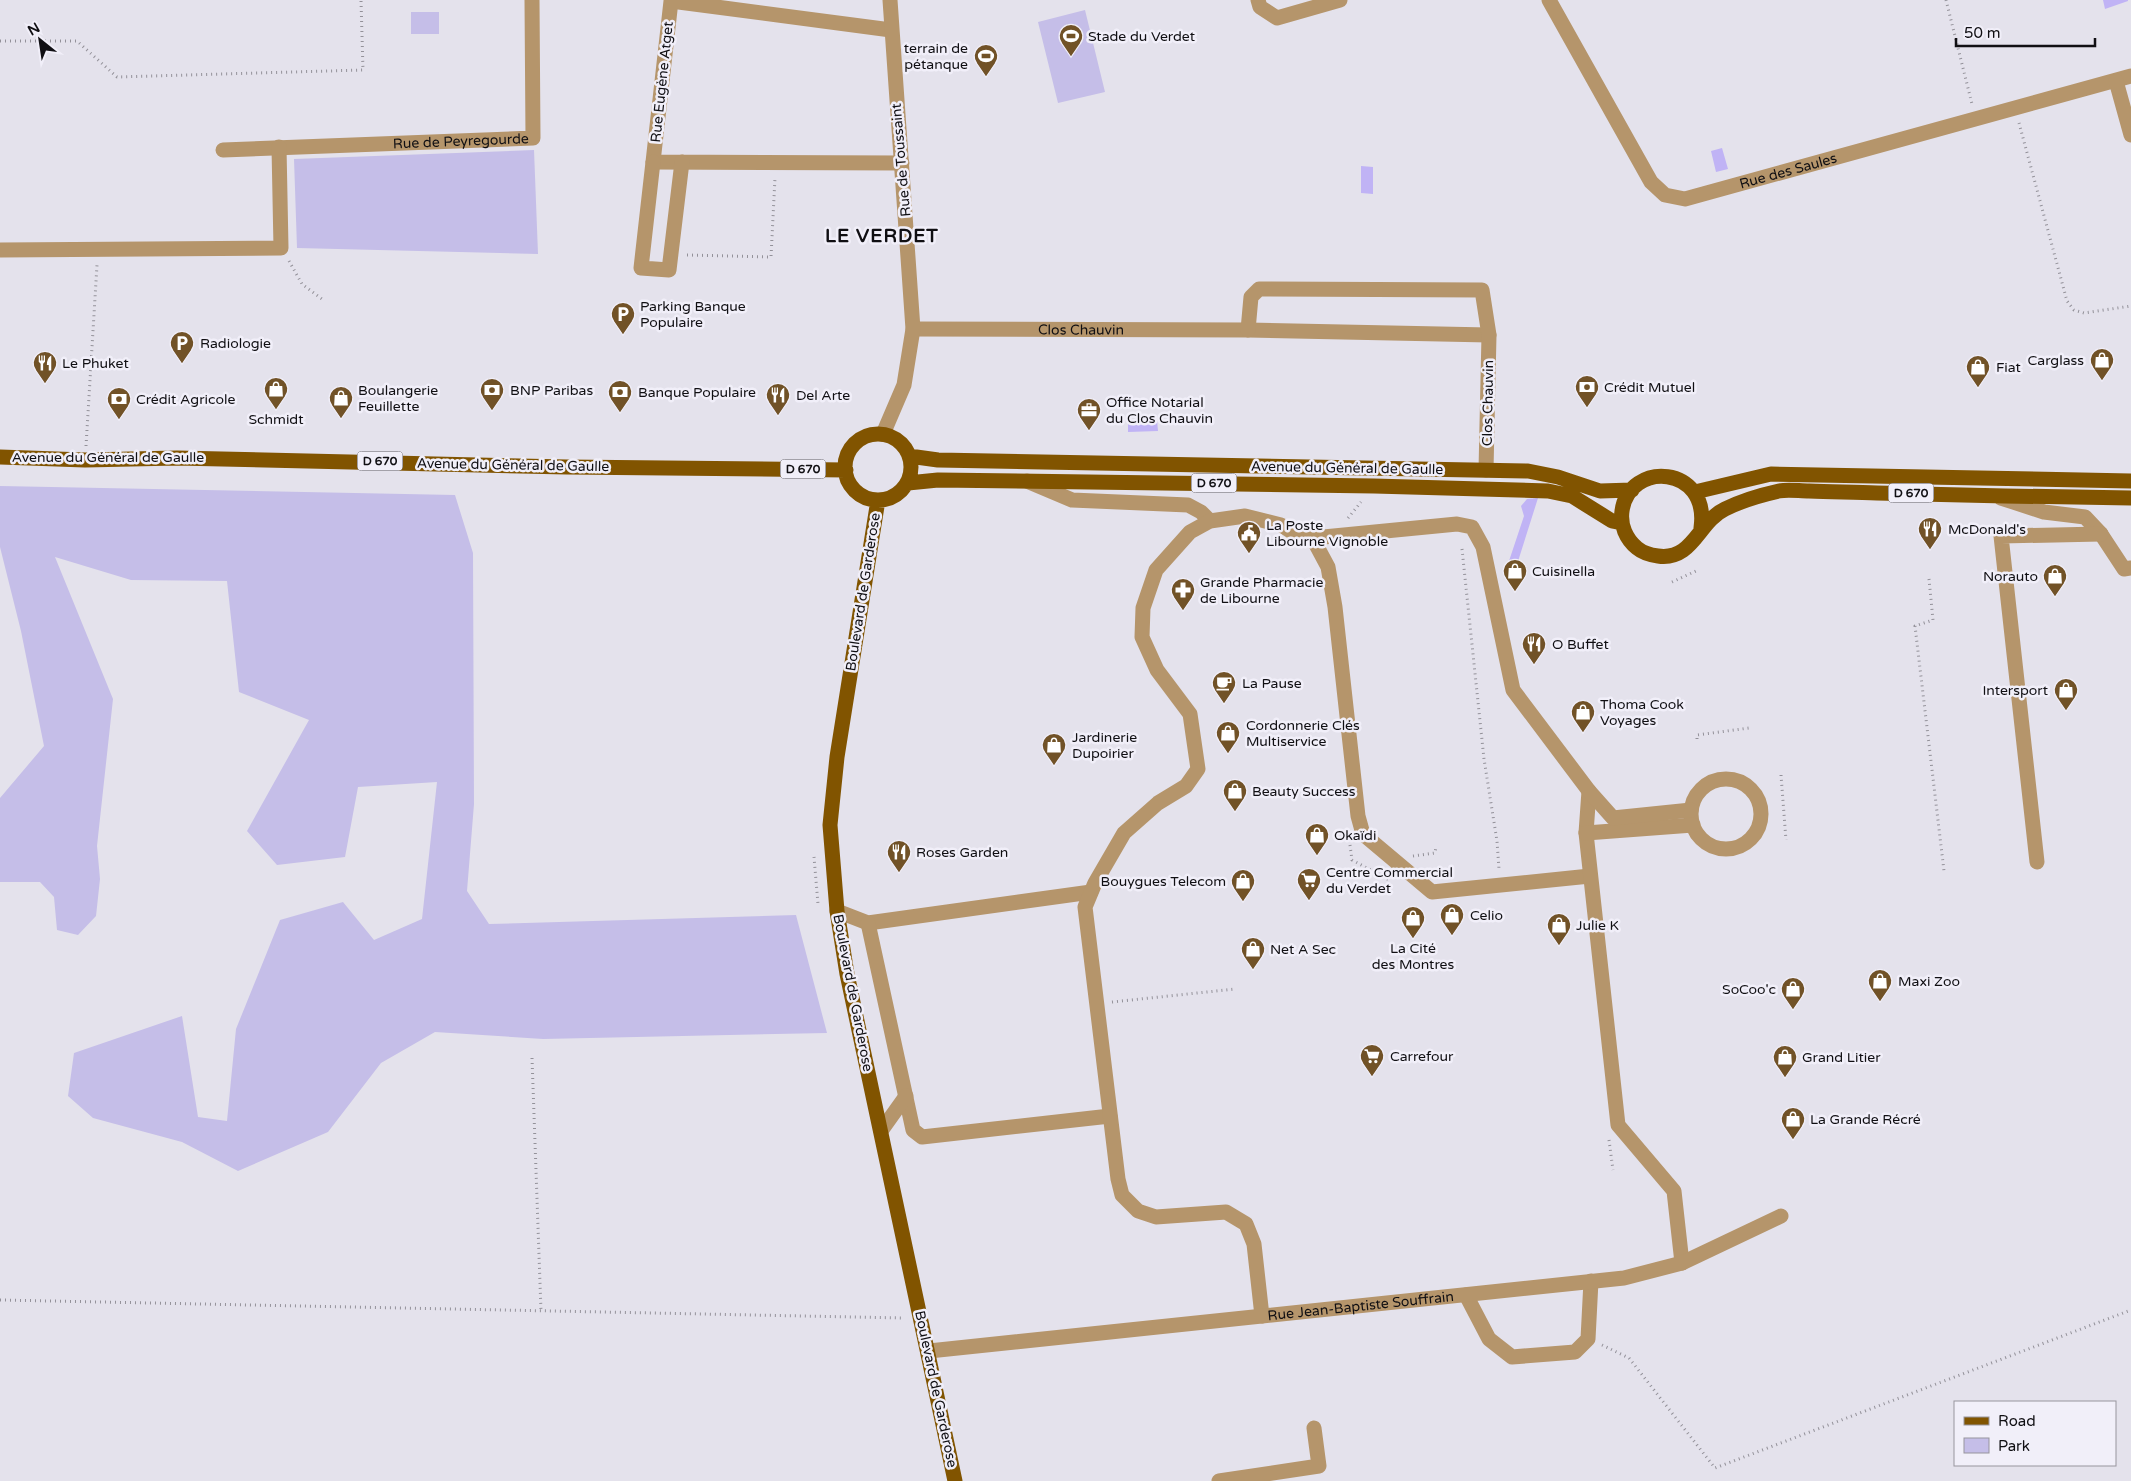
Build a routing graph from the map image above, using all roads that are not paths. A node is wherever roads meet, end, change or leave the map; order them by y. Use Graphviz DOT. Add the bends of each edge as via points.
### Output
graph roads {
  1 [pos="532,0"];
  2 [pos="890,0"];
  3 [pos="1258,0"];
  4 [pos="1340,0"];
  5 [pos="1549,0"];
  6 [pos="667,1"];
  7 [pos="891,30"];
  8 [pos="2131,76"];
  9 [pos="2116,81"];
  10 [pos="2131,135"];
  11 [pos="279,148"];
  12 [pos="223,150"];
  13 [pos="653,162"];
  14 [pos="682,162"];
  15 [pos="902,163"];
  16 [pos="0,250"];
  17 [pos="913,329"];
  18 [pos="1248,330"];
  19 [pos="1489,335"];
  20 [pos="883,434"];
  21 [pos="909,456"];
  22 [pos="0,457"];
  23 [pos="846,470"];
  24 [pos="1486,470"];
  25 [pos="2131,481"];
  26 [pos="1027,482"];
  27 [pos="908,483"];
  28 [pos="1632,490"];
  29 [pos="1694,492"];
  30 [pos="1995,495"];
  31 [pos="2131,498"];
  32 [pos="878,500"];
  33 [pos="1210,521"];
  34 [pos="1622,523"];
  35 [pos="1701,528"];
  36 [pos="2101,534"];
  37 [pos="1314,539"];
  38 [pos="2131,568"];
  39 [pos="1589,791"];
  40 [pos="1691,810"];
  41 [pos="1634,823"];
  42 [pos="1693,825"];
  43 [pos="1586,833"];
  44 [pos="2037,862"];
  45 [pos="1590,876"];
  46 [pos="1092,892"];
  47 [pos="837,911"];
  48 [pos="868,923"];
  49 [pos="906,1096"];
  50 [pos="1110,1116"];
  51 [pos="881,1131"];
  52 [pos="1781,1216"];
  53 [pos="1682,1263"];
  54 [pos="1591,1281"];
  55 [pos="1466,1294"];
  56 [pos="1262,1316"];
  57 [pos="929,1351"];
  58 [pos="1314,1428"];
  59 [pos="955,1481"];
  60 [pos="1219,1481"];
  1 -- 11 [label="street, Rue de Peyregourde" via="533,138"];
  2 -- 7 [label="street, Rue de Toussaint"];
  3 -- 4 [label="street" via="1260,7 1277,18"];
  5 -- 9 [label="street, Rue des Saules" via="1651,182 1665,195 1684,199"];
  6 -- 7 [label="street, Rue Eugène Atget"];
  6 -- 13 [label="street, Rue Eugène Atget"];
  7 -- 15 [label="street, Rue de Toussaint"];
  8 -- 9 [label="street, Rue des Saules"];
  9 -- 10 [label="street"];
  11 -- 12 [label="street, Rue de Peyregourde"];
  11 -- 16 [label="street" via="280,248"];
  13 -- 14 [label="street, Rue Eugène Atget"];
  13 -- 14 [label="street, Rue Eugène Atget" via="641,268 669,270"];
  14 -- 15 [label="street, Rue Eugène Atget"];
  15 -- 17 [label="street, Rue de Toussaint"];
  17 -- 18 [label="street, Clos Chauvin"];
  17 -- 20 [label="street, Rue de Toussaint" via="904,385"];
  18 -- 19 [label="street, Clos Chauvin"];
  18 -- 19 [label="street, Clos Chauvin" via="1250,297 1259,289 1482,290"];
  19 -- 24 [label="street, Clos Chauvin"];
  20 -- 21 [label="main road" via="899,441"];
  20 -- 23 [label="main road" via="856,443 850,451"];
  21 -- 24 [label="main road, Avenue du Général de Gaulle / D 670" via="948,460"];
  21 -- 27 [label="main road" via="912,465"];
  22 -- 23 [label="main road, Avenue du Général de Gaulle / D 670"];
  23 -- 32 [label="main road" via="852,488 868,499"];
  24 -- 28 [label="main road, Avenue du Général de Gaulle / D 670" via="1528,471 1600,491"];
  25 -- 29 [label="main road, D 670" via="1771,474"];
  26 -- 27 [label="main road, Avenue du Général de Gaulle / D 670" via="938,480"];
  26 -- 33 [label="street" via="1072,500 1188,506"];
  26 -- 34 [label="main road, Avenue du Général de Gaulle / D 670" via="1548,491 1572,496 1612,521"];
  27 -- 32 [label="main road" via="895,496"];
  28 -- 29 [label="main road, Avenue du Général de Gaulle" via="1646,480 1664,476 1681,481"];
  28 -- 34 [label="main road" via="1624,506"];
  29 -- 35 [label="main road" via="1701,503"];
  30 -- 31 [label="main road, D 670"];
  30 -- 35 [label="main road, D 670" via="1781,490 1724,509"];
  30 -- 36 [label="street" via="2044,512 2085,517"];
  32 -- 47 [label="main road, Boulevard de Garderose" via="832,797 830,825"];
  33 -- 37 [label="street" via="1245,516 1282,525 1303,539"];
  33 -- 46 [label="street" via="1190,532 1156,570 1143,608 1142,637 1158,670 1190,714 1198,769 1186,786 1158,803 1124,833"];
  34 -- 35 [label="main road" via="1636,547 1652,556 1664,557 1687,549"];
  36 -- 38 [label="street" via="2124,569"];
  36 -- 44 [label="street" via="2001,536"];
  37 -- 39 [label="street" via="1457,524 1472,527 1483,546 1513,690"];
  37 -- 45 [label="street" via="1328,567 1335,607 1358,816 1363,834 1432,892"];
  39 -- 41 [label="street" via="1613,818"];
  39 -- 43 [label="street"];
  40 -- 41 [label="street"];
  40 -- 42 [label="street"];
  40 -- 42 [label="street" via="1696,795 1703,787 1716,780 1734,779 1754,791 1762,813 1760,824 1748,842 1726,849 1706,842"];
  41 -- 42 [label="street"];
  41 -- 43 [label="street"];
  43 -- 45 [label="street"];
  45 -- 53 [label="street" via="1618,1125 1674,1191"];
  46 -- 48 [label="street"];
  46 -- 50 [label="street" via="1085,907"];
  47 -- 48 [label="street"];
  47 -- 51 [label="main road, Boulevard de Garderose"];
  48 -- 49 [label="street"];
  49 -- 50 [label="street" via="913,1130 922,1137"];
  49 -- 51 [label="street"];
  50 -- 56 [label="street" via="1122,1195 1138,1211 1156,1217 1226,1212 1246,1224 1254,1244"];
  51 -- 57 [label="main road, Boulevard de Garderose"];
  52 -- 53 [label="street, Rue Jean-Baptiste Souffrain"];
  53 -- 54 [label="street, Rue Jean-Baptiste Souffrain" via="1624,1278"];
  54 -- 55 [label="street, Rue Jean-Baptiste Souffrain"];
  54 -- 55 [label="street" via="1588,1338 1575,1352 1512,1357 1489,1339"];
  55 -- 56 [label="street, Rue Jean-Baptiste Souffrain"];
  56 -- 57 [label="street, Rue Jean-Baptiste Souffrain"];
  57 -- 59 [label="main road, Boulevard de Garderose"];
  58 -- 60 [label="street" via="1319,1466"];
}
